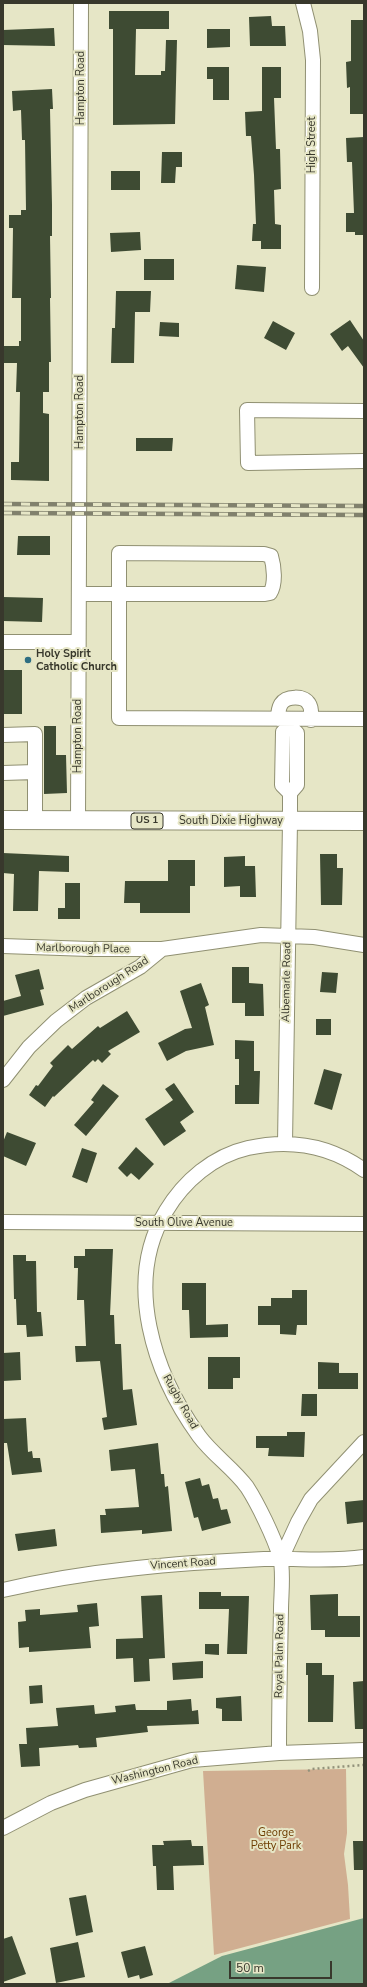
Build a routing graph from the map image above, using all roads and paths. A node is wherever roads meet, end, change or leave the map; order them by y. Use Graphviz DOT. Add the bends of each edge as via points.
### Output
graph roads {
  1 [pos="81,3"];
  2 [pos="303,3"];
  3 [pos="312,288"];
  4 [pos="364,411"];
  5 [pos="364,461"];
  6 [pos="79,594"];
  7 [pos="119,594"];
  8 [pos="3,642"];
  9 [pos="78,642"];
  10 [pos="364,719"];
  11 [pos="311,720"];
  12 [pos="286,722"];
  13 [pos="3,734"];
  14 [pos="3,772"];
  15 [pos="35,772"];
  16 [pos="3,820"];
  17 [pos="35,820"];
  18 [pos="78,820"];
  19 [pos="290,821"];
  20 [pos="364,821"];
  21 [pos="287,936"];
  22 [pos="364,945"];
  23 [pos="3,946"];
  24 [pos="162,949"];
  25 [pos="3,1080"];
  26 [pos="285,1143"];
  27 [pos="364,1170"];
  28 [pos="3,1222"];
  29 [pos="158,1223"];
  30 [pos="364,1224"];
  31 [pos="364,1442"];
  32 [pos="364,1557"];
  33 [pos="281,1559"];
  34 [pos="3,1590"];
  35 [pos="364,1750"];
  36 [pos="279,1753"];
  37 [pos="364,1765"];
  38 [pos="308,1771"];
  39 [pos="3,1828"];
  1 -- 6 [label="street, Hampton Road"];
  2 -- 3 [label="street, High Street" via="310,30 313,60"];
  4 -- 5 [label="street" via="247,410 248,463"];
  6 -- 7 [label="street"];
  6 -- 9 [label="street, Hampton Road"];
  7 -- 7 [label="street" via="119,553 264,554 271,556 273,563 273,588 270,593"];
  7 -- 12 [label="street" via="119,718"];
  8 -- 9 [label="street"];
  9 -- 18 [label="street, Hampton Road"];
  10 -- 11 [label="street"];
  11 -- 12 [label="street"];
  11 -- 12 [label="street" via="311,707 308,702 304,698 290,698 278,709"];
  12 -- 19 [label="street, Albemarle Road" via="297,733 297,785 290,793"];
  13 -- 15 [label="street" via="35,734"];
  14 -- 15 [label="street"];
  15 -- 17 [label="street"];
  16 -- 17 [label="main road, South Dixie Highway / US 1"];
  17 -- 18 [label="main road, South Dixie Highway / US 1"];
  18 -- 19 [label="main road, South Dixie Highway / US 1"];
  19 -- 20 [label="main road, South Dixie Highway / US 1"];
  19 -- 21 [label="street, Albemarle Road"];
  21 -- 22 [label="street"];
  21 -- 24 [label="street" via="231,938 211,944"];
  21 -- 26 [label="street, Albemarle Road"];
  23 -- 24 [label="street, Marlborough Place"];
  24 -- 25 [label="street, Marlborough Road" via="140,967 96,991 56,1021 29,1047"];
  26 -- 27 [label="street, Rugby Road" via="336,1153"];
  26 -- 29 [label="street, Rugby Road" via="243,1149 205,1168 174,1196"];
  28 -- 29 [label="street, South Olive Avenue"];
  29 -- 30 [label="street, South Olive Avenue"];
  29 -- 33 [label="street, Rugby Road" via="150,1245 146,1270 148,1321 166,1381 200,1437 246,1487"];
  31 -- 33 [label="street" via="311,1499"];
  32 -- 33 [label="street, Vincent Road" via="328,1560"];
  33 -- 34 [label="street, Vincent Road" via="164,1564 45,1580"];
  33 -- 36 [label="street, Royal Palm Road"];
  35 -- 36 [label="street, Washington Road"];
  36 -- 39 [label="street, Washington Road" via="192,1760 152,1770 78,1792"];
  37 -- 38 [label="path" via="312,1768"];
}
